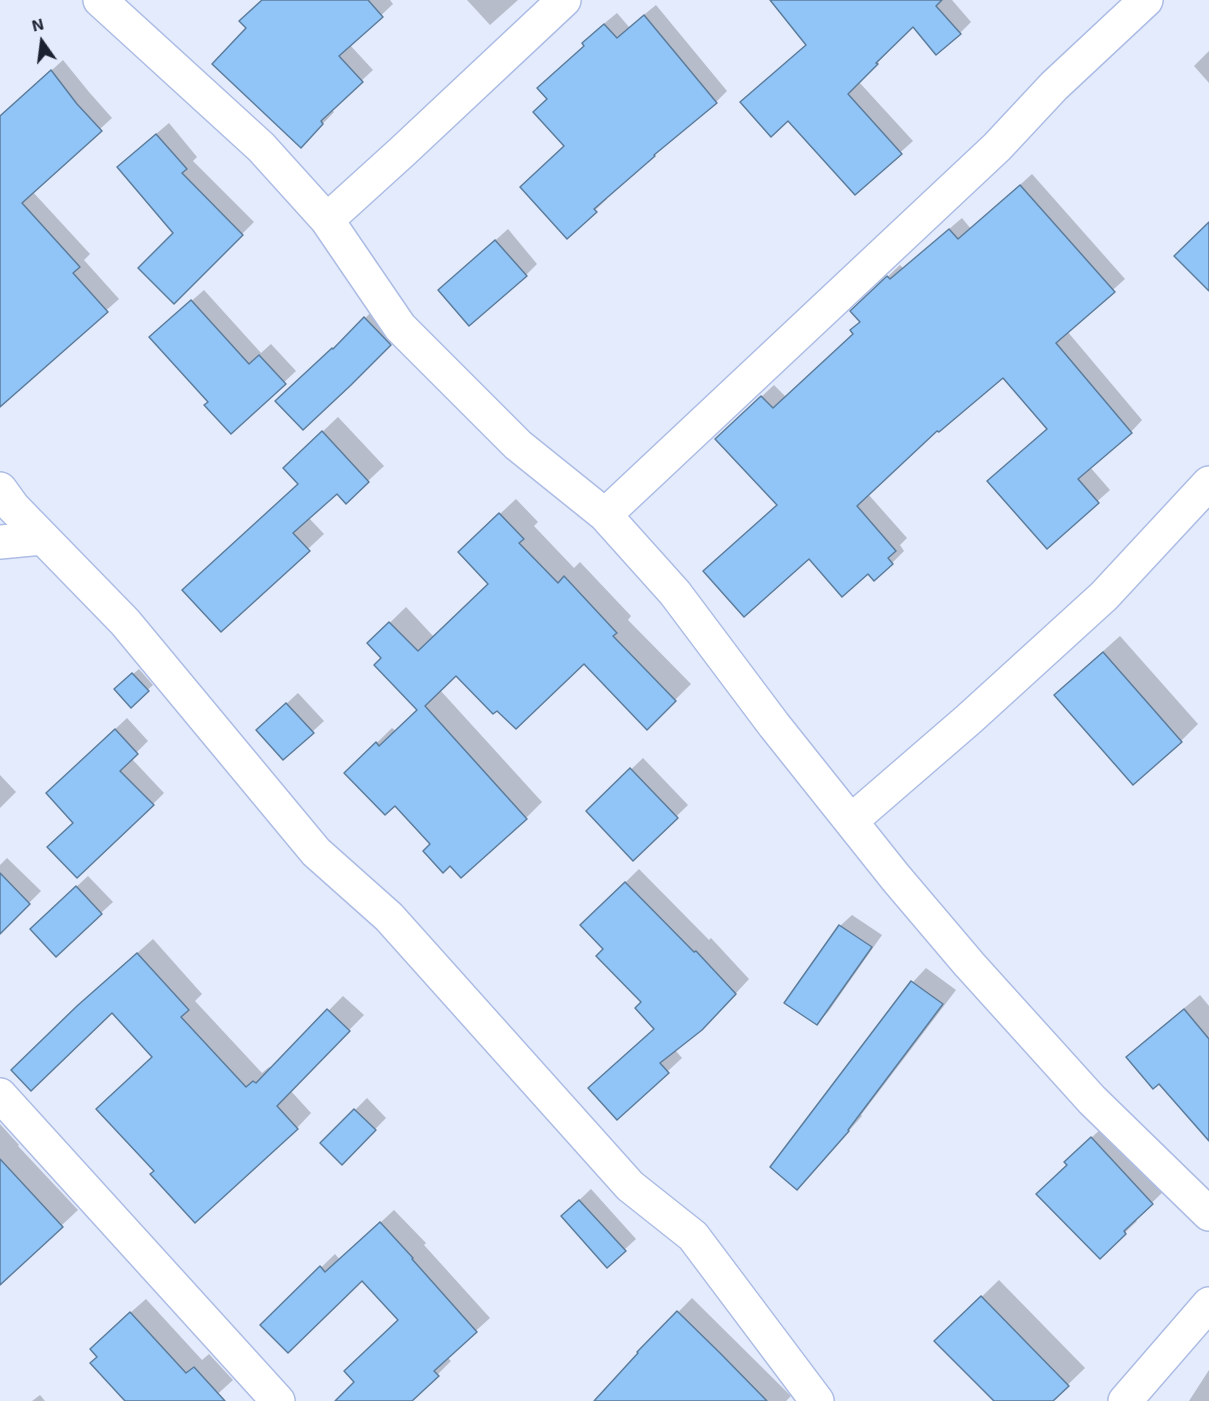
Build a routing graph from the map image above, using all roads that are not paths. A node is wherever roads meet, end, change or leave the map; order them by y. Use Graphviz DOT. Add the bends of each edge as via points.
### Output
graph roads {
  1 [pos="100,0"];
  2 [pos="564,0"];
  3 [pos="1146,0"];
  4 [pos="327,220"];
  5 [pos="1209,483"];
  6 [pos="4,509"];
  7 [pos="605,514"];
  8 [pos="42,537"];
  9 [pos="0,542"];
  10 [pos="851,821"];
  11 [pos="0,1095"];
  12 [pos="1209,1214"];
  13 [pos="1209,1304"];
  14 [pos="278,1401"];
  15 [pos="817,1401"];
  16 [pos="1125,1401"];
  1 -- 4 [label="street" via="261,147"];
  2 -- 4 [label="street"];
  3 -- 7 [label="street" via="997,147"];
  4 -- 7 [label="street" via="400,327 518,446"];
  5 -- 10 [label="street" via="1104,597"];
  6 -- 8 [label="street"];
  7 -- 10 [label="street" via="675,593"];
  8 -- 9 [label="street"];
  8 -- 15 [label="street" via="125,622 316,852 388,917 630,1186 693,1236"];
  10 -- 12 [label="street" via="969,964 1085,1091"];
  11 -- 14 [label="street"];
  13 -- 16 [label="street"];
}
